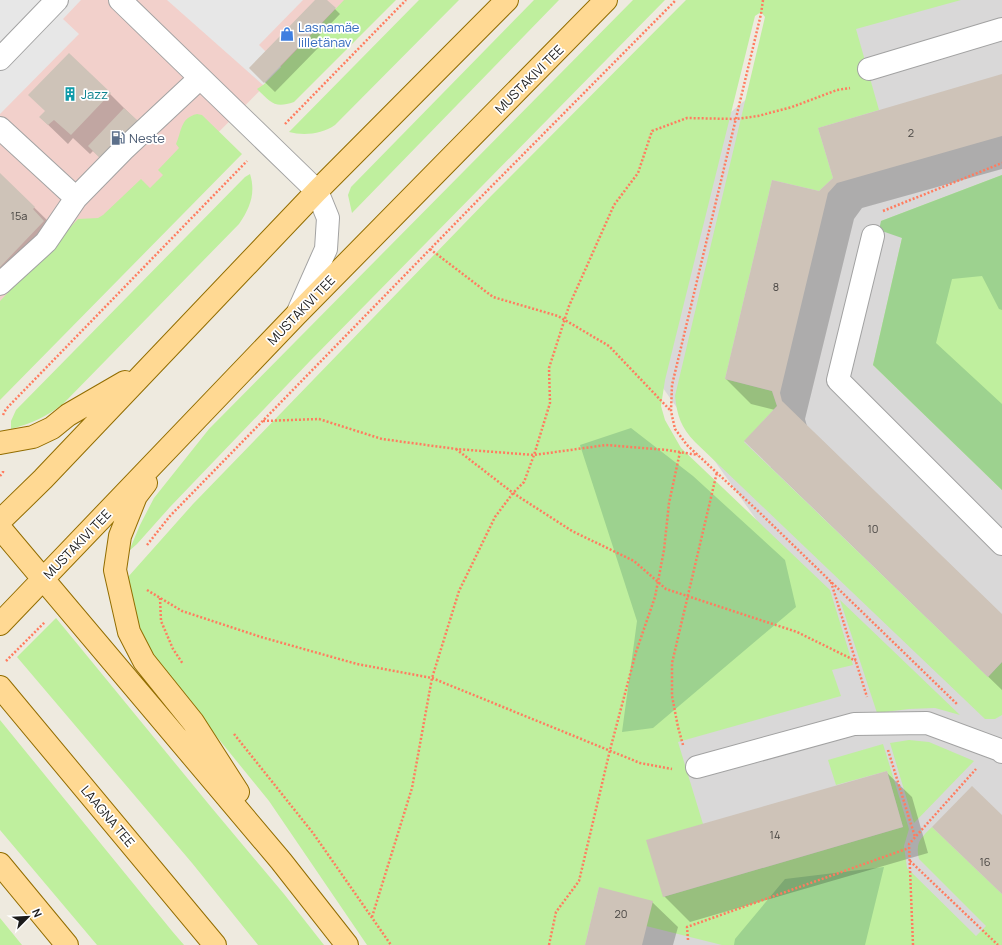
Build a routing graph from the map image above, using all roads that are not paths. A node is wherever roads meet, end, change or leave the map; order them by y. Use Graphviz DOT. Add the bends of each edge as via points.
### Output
graph roads {
  1 [pos="57,0"];
  2 [pos="120,0"];
  3 [pos="507,0"];
  4 [pos="606,0"];
  5 [pos="1002,29"];
  6 [pos="0,59"];
  7 [pos="870,69"];
  8 [pos="200,78"];
  9 [pos="0,128"];
  10 [pos="317,191"];
  11 [pos="76,198"];
  12 [pos="873,236"];
  13 [pos="0,284"];
  14 [pos="296,315"];
  15 [pos="148,368"];
  16 [pos="174,441"];
  17 [pos="0,443"];
  18 [pos="0,521"];
  19 [pos="0,528"];
  20 [pos="1002,544"];
  21 [pos="43,579"];
  22 [pos="3,621"];
  23 [pos="0,687"];
  24 [pos="1001,750"];
  25 [pos="697,767"];
  26 [pos="281,861"];
  27 [pos="0,864"];
  28 [pos="67,945"];
  29 [pos="215,945"];
  30 [pos="347,945"];
  1 -- 6 [label="street"];
  2 -- 8 [label="street"];
  3 -- 10 [label="main road"];
  4 -- 14 [label="main road, MUSTAKIVI TEE"];
  5 -- 7 [label="street"];
  8 -- 10 [label="street"];
  8 -- 11 [label="street"];
  9 -- 11 [label="street"];
  10 -- 14 [label="street" via="328,218 326,249"];
  10 -- 15 [label="main road"];
  11 -- 13 [label="street" via="46,242"];
  12 -- 20 [label="street" via="838,380"];
  14 -- 16 [label="main road, MUSTAKIVI TEE"];
  15 -- 17 [label="main road" via="68,415 52,428 33,437"];
  15 -- 18 [label="main road"];
  16 -- 21 [label="main road, MUSTAKIVI TEE"];
  16 -- 26 [label="main road" via="136,496 120,536 115,570 129,632 144,661 193,722"];
  19 -- 21 [label="main road"];
  21 -- 22 [label="main road, MUSTAKIVI TEE"];
  21 -- 26 [label="main road"];
  23 -- 29 [label="main road, LAAGNA TEE"];
  24 -- 25 [label="street" via="927,723 854,724"];
  26 -- 30 [label="main road"];
  27 -- 28 [label="main road"];
}
